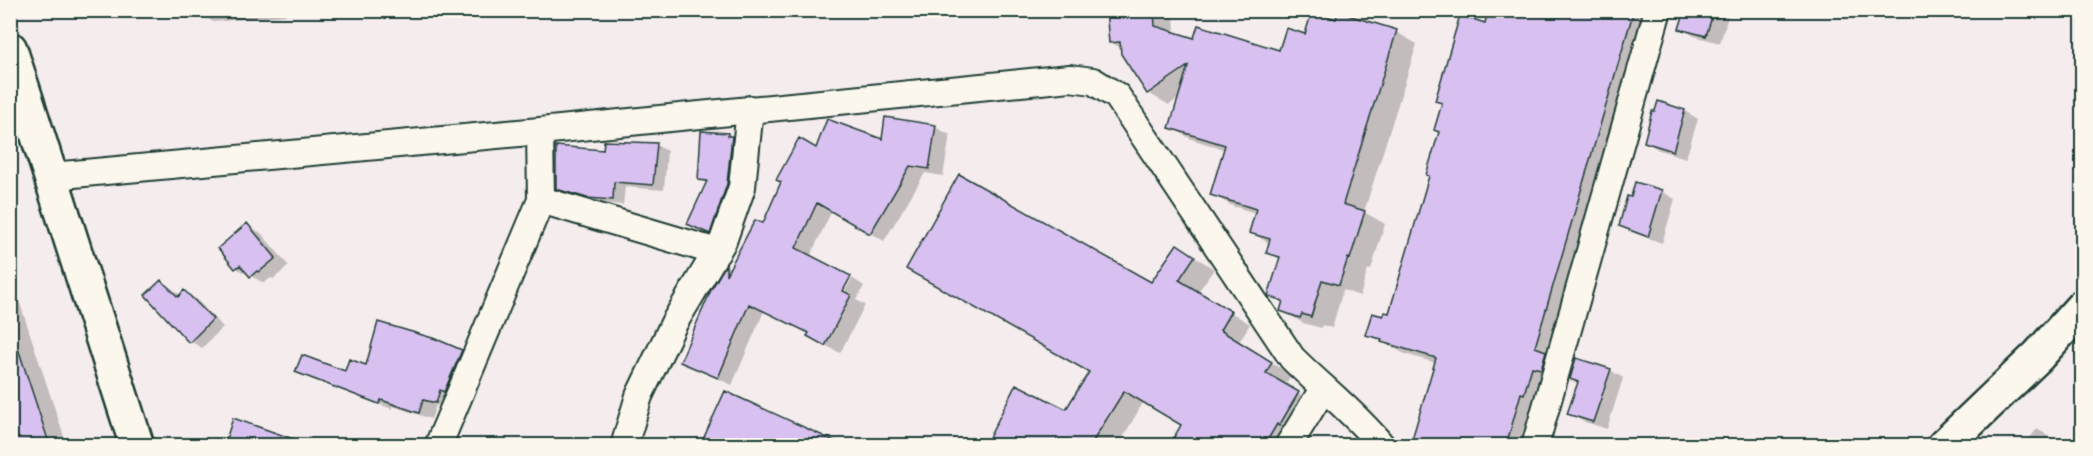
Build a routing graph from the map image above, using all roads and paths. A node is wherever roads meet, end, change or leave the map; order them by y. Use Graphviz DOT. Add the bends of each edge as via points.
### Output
graph roads {
  1 [pos="1658,10"];
  2 [pos="10,49"];
  3 [pos="750,109"];
  4 [pos="540,131"];
  5 [pos="52,176"];
  6 [pos="541,200"];
  7 [pos="717,252"];
  8 [pos="2082,308"];
  9 [pos="1323,389"];
  10 [pos="137,446"];
  11 [pos="438,446"];
  12 [pos="624,446"];
  13 [pos="1288,446"];
  14 [pos="1382,446"];
  15 [pos="1535,446"];
  16 [pos="1944,446"];
  1 -- 15 [label="street"];
  2 -- 5 [label="street"];
  3 -- 4 [label="street"];
  3 -- 7 [label="street" via="742,187"];
  3 -- 9 [label="street" via="1070,78 1093,81 1117,96 1292,358"];
  4 -- 5 [label="street"];
  4 -- 6 [label="street"];
  5 -- 10 [label="street"];
  6 -- 7 [label="street"];
  6 -- 11 [label="street"];
  7 -- 12 [label="street" via="674,323 644,385"];
  8 -- 16 [label="street"];
  9 -- 13 [label="street"];
  9 -- 14 [label="street" via="1362,422"];
}
